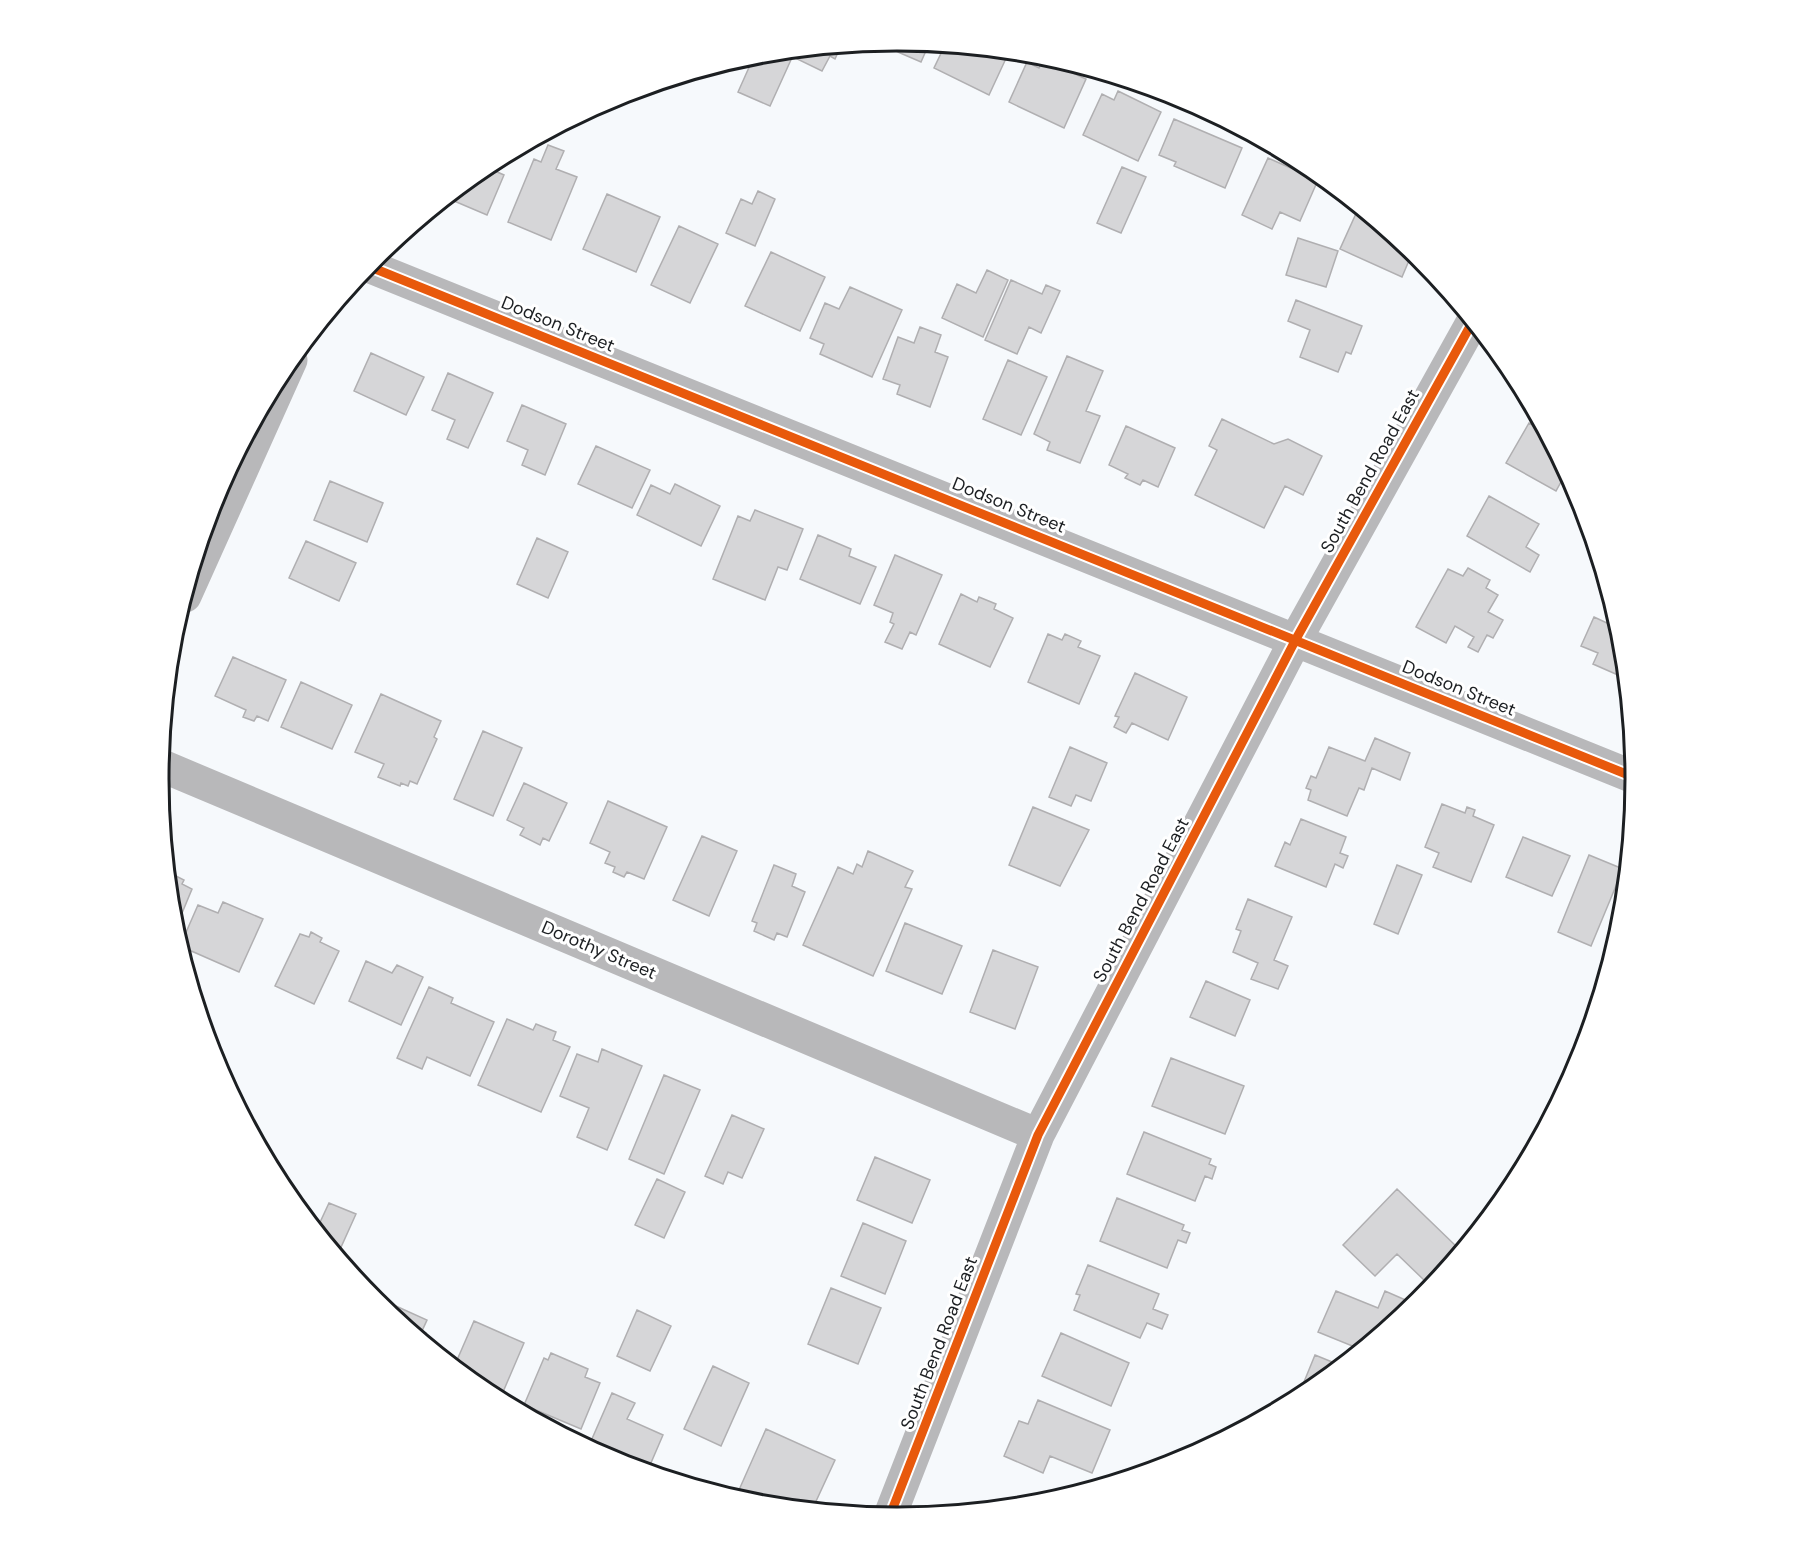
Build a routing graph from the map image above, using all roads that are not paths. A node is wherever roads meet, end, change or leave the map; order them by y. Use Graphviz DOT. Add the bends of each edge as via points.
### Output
graph roads {
  1 [pos="377,270"];
  2 [pos="1469,328"];
  3 [pos="262,425"];
  4 [pos="212,535"];
  5 [pos="1296,639"];
  6 [pos="169,769"];
  7 [pos="1626,774"];
  8 [pos="1038,1135"];
  9 [pos="894,1508"];
  1 -- 5 [label="street, Dodson Street"];
  2 -- 5 [label="street, South Bend Road East"];
  3 -- 4 [label="street"];
  5 -- 7 [label="street, Dodson Street"];
  5 -- 8 [label="street, South Bend Road East"];
  6 -- 8 [label="street, Dorothy Street"];
  8 -- 9 [label="street, South Bend Road East"];
}
